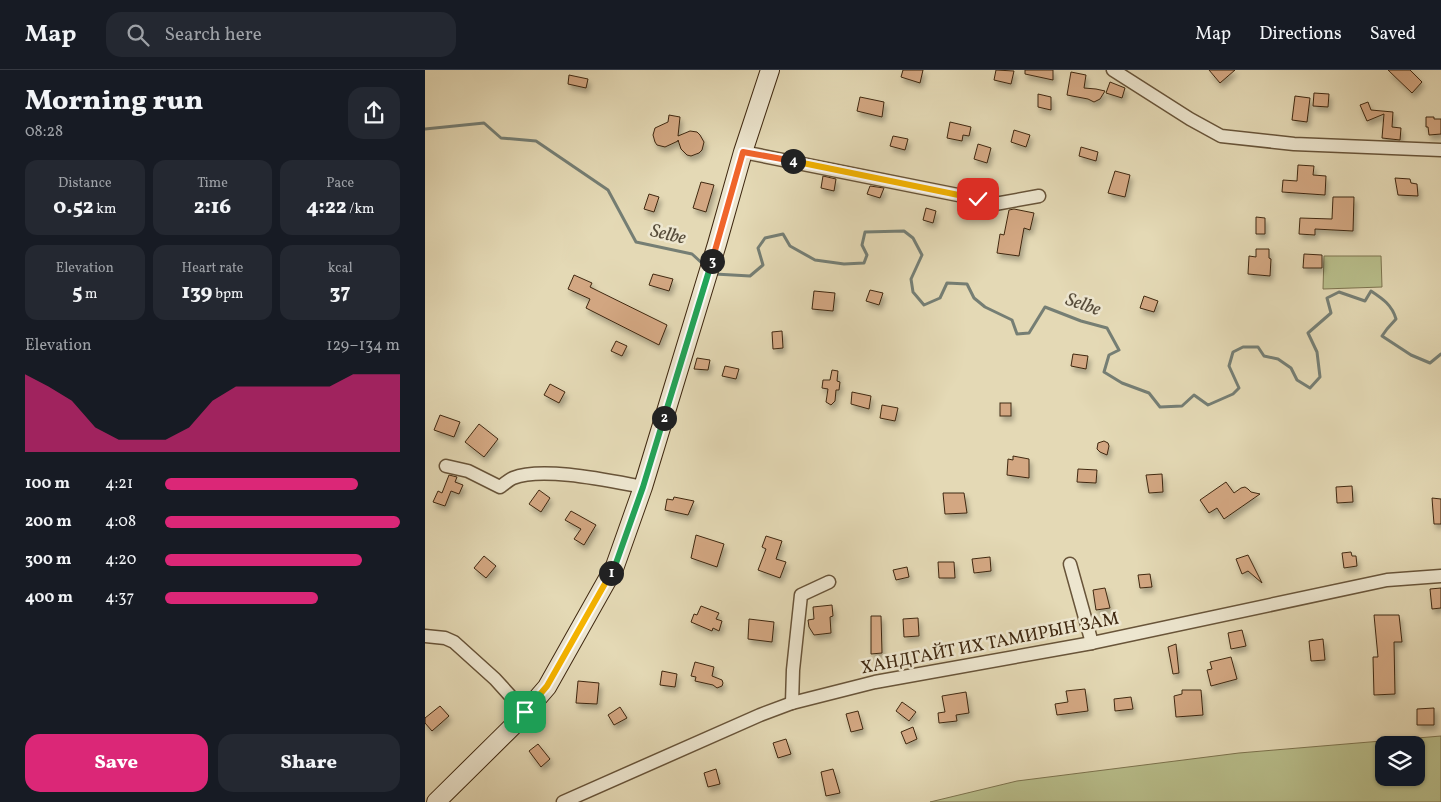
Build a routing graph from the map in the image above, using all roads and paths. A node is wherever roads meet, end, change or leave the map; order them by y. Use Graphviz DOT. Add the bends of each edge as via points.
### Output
graph roads {
  1 [pos="770,70"];
  2 [pos="1113,70"];
  3 [pos="1441,150"];
  4 [pos="743,152"];
  5 [pos="1039,196"];
  6 [pos="445,466"];
  7 [pos="643,487"];
  8 [pos="1070,564"];
  9 [pos="1441,576"];
  10 [pos="829,582"];
  11 [pos="425,636"];
  12 [pos="1092,643"];
  13 [pos="792,703"];
  14 [pos="525,712"];
  15 [pos="436,802"];
  16 [pos="563,802"];
  1 -- 4 [label="main road"];
  2 -- 3 [label="street" via="1190,120 1221,136 1294,144"];
  4 -- 5 [label="street" via="995,204"];
  4 -- 7 [label="main road"];
  6 -- 7 [label="street" via="468,471 500,487 513,478 534,474"];
  7 -- 14 [label="main road" via="615,566 547,686"];
  8 -- 12 [label="street"];
  9 -- 12 [label="street, ХАНДГАЙТ ИХ ТАМИРЫН ЗАМ" via="1387,580"];
  10 -- 13 [label="street" via="801,595"];
  11 -- 14 [label="street" via="454,642"];
  12 -- 13 [label="street, ХАНДГАЙТ ИХ ТАМИРЫН ЗАМ" via="875,682"];
  13 -- 16 [label="street, ХАНДГАЙТ ИХ ТАМИРЫН ЗАМ"];
  14 -- 15 [label="main road"];
}
